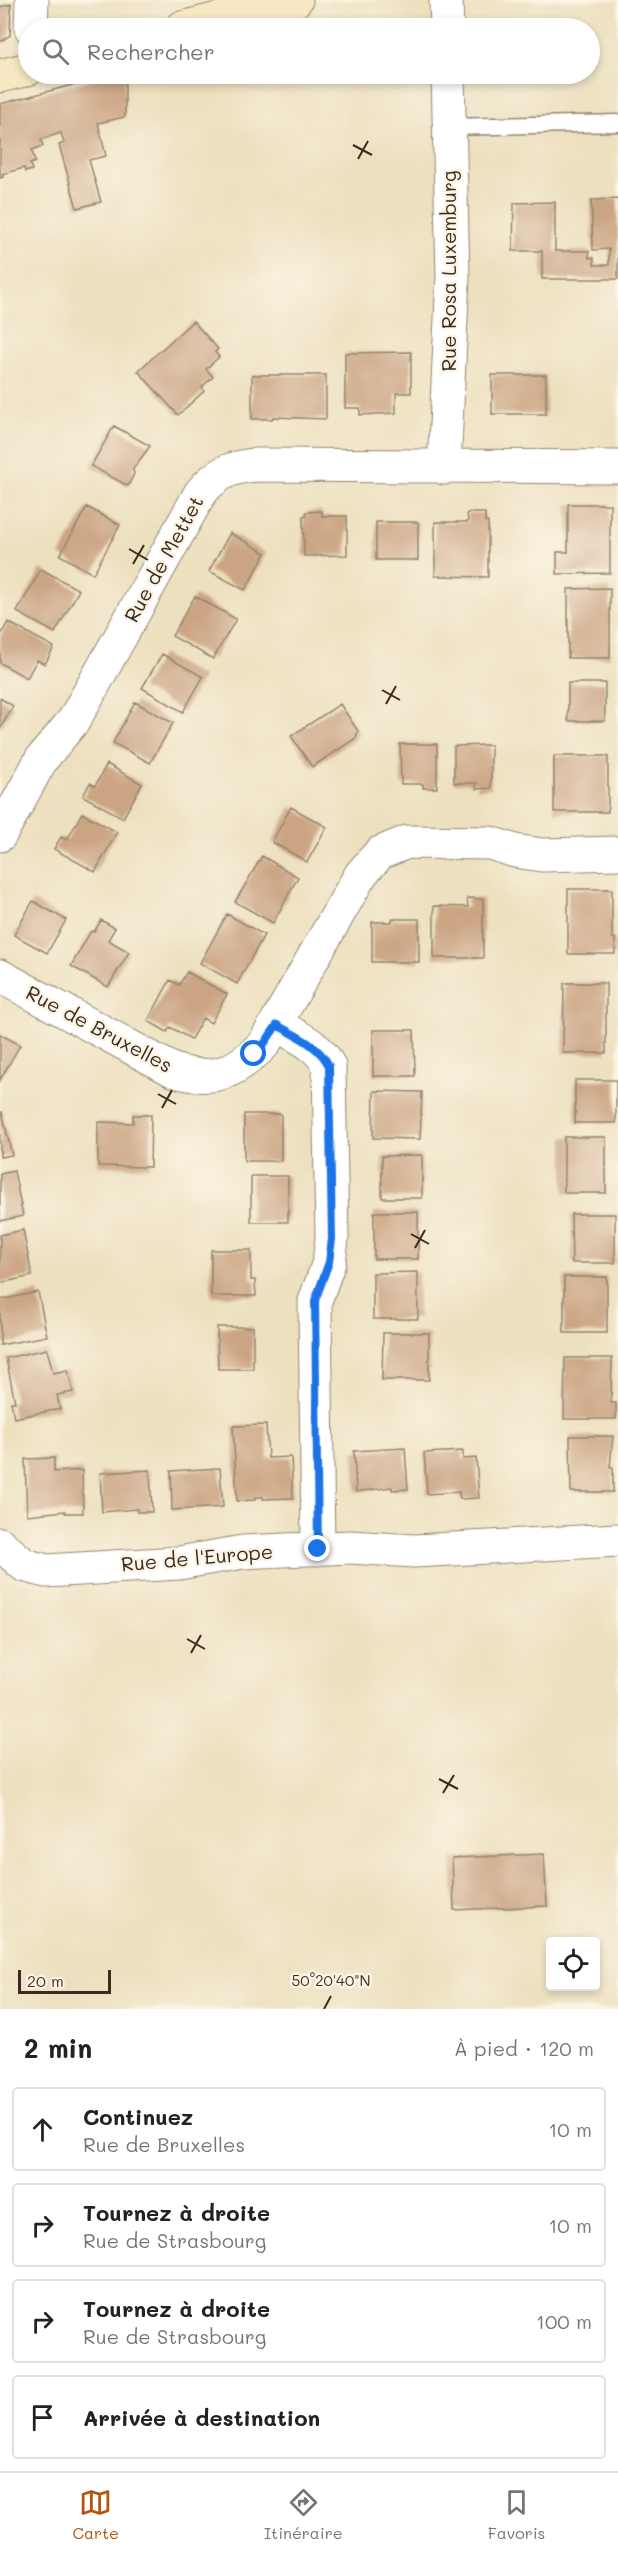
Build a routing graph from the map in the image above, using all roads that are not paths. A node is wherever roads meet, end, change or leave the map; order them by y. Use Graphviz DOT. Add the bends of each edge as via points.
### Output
graph roads {
  1 [pos="32,0"];
  2 [pos="296,0"];
  3 [pos="446,0"];
  4 [pos="31,18"];
  5 [pos="222,18"];
  6 [pos="447,18"];
  7 [pos="18,72"];
  8 [pos="0,76"];
  9 [pos="448,84"];
  10 [pos="618,123"];
  11 [pos="449,127"];
  12 [pos="618,467"];
  13 [pos="444,468"];
  14 [pos="0,835"];
  15 [pos="618,854"];
  16 [pos="0,976"];
  17 [pos="277,1025"];
  18 [pos="618,1540"];
  19 [pos="0,1544"];
  20 [pos="318,1549"];
  1 -- 4 [label="street"];
  2 -- 5 [label="street"];
  3 -- 6 [label="street"];
  7 -- 8 [label="street"];
  9 -- 11 [label="street, Rue Rosa Luxemburg"];
  10 -- 11 [label="lane"];
  11 -- 13 [label="street, Rue Rosa Luxemburg" via="453,276"];
  12 -- 13 [label="street, Rue de Mettet"];
  13 -- 14 [label="street, Rue de Mettet" via="250,465 226,469 213,478 201,492 74,720 41,760"];
  15 -- 17 [label="street, Rue de Bruxelles" via="542,855 478,842 423,841 380,853 361,874"];
  16 -- 17 [label="street, Rue de Bruxelles" via="186,1074 215,1075 243,1064"];
  17 -- 20 [label="street" via="317,1048 329,1066 332,1239 329,1262 315,1301"];
  18 -- 20 [label="street, Rue de l'Europe" via="414,1551"];
  19 -- 20 [label="street, Rue de l'Europe" via="24,1565 46,1571 179,1563 243,1552"];
}
